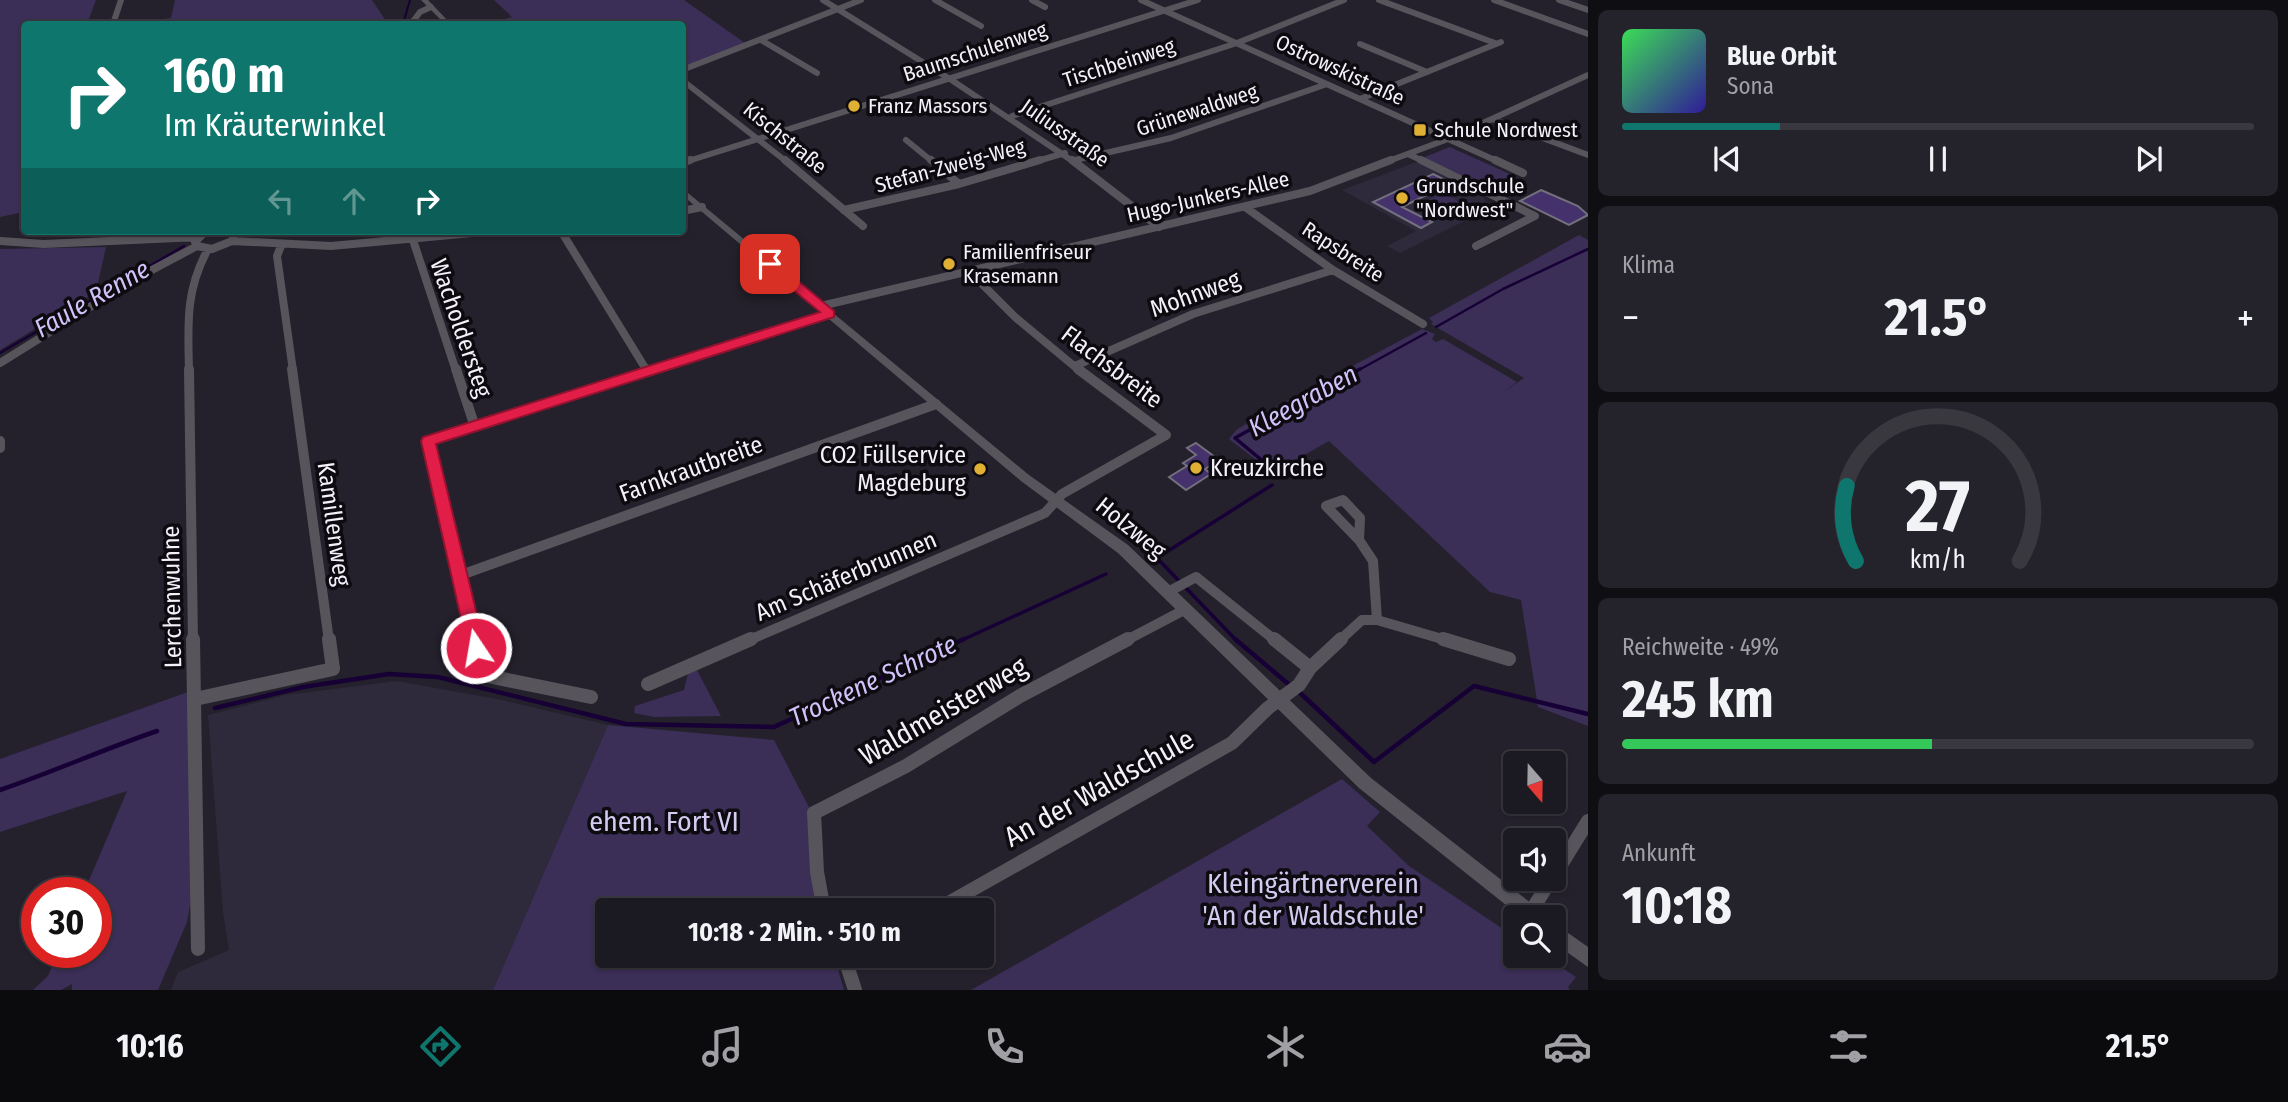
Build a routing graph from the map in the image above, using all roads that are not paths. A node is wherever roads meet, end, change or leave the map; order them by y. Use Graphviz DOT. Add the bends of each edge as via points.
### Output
graph roads {
  1 [pos="121,0"];
  2 [pos="424,0"];
  3 [pos="823,0"];
  4 [pos="861,0"];
  5 [pos="935,0"];
  6 [pos="1032,0"];
  7 [pos="1141,0"];
  8 [pos="1198,0"];
  9 [pos="1344,0"];
  10 [pos="1379,0"];
  11 [pos="1494,0"];
  12 [pos="1559,0"];
  13 [pos="431,7"];
  14 [pos="1045,7"];
  15 [pos="838,9"];
  16 [pos="1165,10"];
  17 [pos="1588,10"];
  18 [pos="114,21"];
  19 [pos="413,21"];
  20 [pos="445,21"];
  21 [pos="981,26"];
  22 [pos="1588,34"];
  23 [pos="761,40"];
  24 [pos="1237,43"];
  25 [pos="1360,44"];
  26 [pos="686,68"];
  27 [pos="1427,72"];
  28 [pos="817,73"];
  29 [pos="1588,75"];
  30 [pos="950,78"];
  31 [pos="686,83"];
  32 [pos="1327,84"];
  33 [pos="1360,99"];
  34 [pos="1012,116"];
  35 [pos="1492,119"];
  36 [pos="760,139"];
  37 [pos="1448,139"];
  38 [pos="906,140"];
  39 [pos="1065,153"];
  40 [pos="1408,154"];
  41 [pos="1588,155"];
  42 [pos="1074,160"];
  43 [pos="686,162"];
  44 [pos="1523,173"];
  45 [pos="959,184"];
  46 [pos="686,193"];
  47 [pos="702,206"];
  48 [pos="1245,207"];
  49 [pos="686,210"];
  50 [pos="844,210"];
  51 [pos="863,226"];
  52 [pos="1159,227"];
  53 [pos="204,235"];
  54 [pos="234,235"];
  55 [pos="458,235"];
  56 [pos="563,235"];
  57 [pos="44,236"];
  58 [pos="413,240"];
  59 [pos="0,241"];
  60 [pos="232,241"];
  61 [pos="36,243"];
  62 [pos="201,244"];
  63 [pos="282,246"];
  64 [pos="1476,246"];
  65 [pos="1333,270"];
  66 [pos="970,272"];
  67 [pos="825,310"];
  68 [pos="1423,324"];
  69 [pos="0,363"];
  70 [pos="1076,366"];
  71 [pos="648,372"];
  72 [pos="936,404"];
  73 [pos="475,427"];
  74 [pos="0,441"];
  75 [pos="0,448"];
  76 [pos="1055,500"];
  77 [pos="1359,540"];
  78 [pos="461,575"];
  79 [pos="1177,587"];
  80 [pos="1186,610"];
  81 [pos="1377,620"];
  82 [pos="1509,659"];
  83 [pos="1310,668"];
  84 [pos="648,684"];
  85 [pos="1288,693"];
  86 [pos="591,697"];
  87 [pos="195,699"];
  88 [pos="1588,821"];
  89 [pos="1566,856"];
  90 [pos="822,898"];
  91 [pos="957,898"];
  92 [pos="1520,905"];
  93 [pos="1566,941"];
  94 [pos="198,949"];
  95 [pos="1588,958"];
  96 [pos="850,968"];
  97 [pos="855,990"];
  1 -- 18 [label="street"];
  2 -- 13 [label="street"];
  3 -- 15 [label="street, Juliusstraße"];
  4 -- 15 [label="street"];
  5 -- 21 [label="street"];
  6 -- 14 [label="street"];
  7 -- 16 [label="street, Ostrowskistraße"];
  8 -- 16 [label="street, Baumschulenweg"];
  9 -- 24 [label="street, Tischbeinweg"];
  10 -- 27 [label="street" via="1498,43"];
  11 -- 22 [label="street"];
  12 -- 17 [label="street"];
  13 -- 19 [label="street"];
  13 -- 20 [label="street"];
  15 -- 23 [label="street"];
  15 -- 30 [label="street, Juliusstraße"];
  16 -- 24 [label="street, Ostrowskistraße"];
  16 -- 30 [label="street, Baumschulenweg"];
  23 -- 26 [label="street"];
  23 -- 28 [label="street"];
  24 -- 32 [label="street, Ostrowskistraße"];
  24 -- 34 [label="street, Tischbeinweg"];
  25 -- 27 [label="street"];
  27 -- 33 [label="street"];
  29 -- 35 [label="street, Hugo-Junkers-Allee"];
  30 -- 34 [label="street, Juliusstraße"];
  30 -- 36 [label="street, Baumschulenweg"];
  31 -- 36 [label="street, Kischstraße"];
  32 -- 33 [label="street, Ostrowskistraße"];
  32 -- 42 [label="street, Grünewaldweg" via="1156,143"];
  33 -- 37 [label="street, Ostrowskistraße"];
  34 -- 39 [label="street, Juliusstraße"];
  35 -- 37 [label="street, Hugo-Junkers-Allee"];
  35 -- 41 [label="street"];
  36 -- 43 [label="street, Baumschulenweg"];
  36 -- 50 [label="street, Kischstraße"];
  37 -- 40 [label="street, Hugo-Junkers-Allee"];
  37 -- 44 [label="street, Ostrowskistraße"];
  38 -- 45 [label="street"];
  39 -- 42 [label="street, Juliusstraße"];
  39 -- 45 [label="street, Stefan-Zweig-Weg"];
  40 -- 48 [label="street, Hugo-Junkers-Allee" via="1310,191"];
  40 -- 64 [label="street" via="1535,216"];
  42 -- 52 [label="street, Juliusstraße"];
  45 -- 50 [label="street, Stefan-Zweig-Weg"];
  46 -- 47 [label="street, Holzweg"];
  47 -- 49 [label="street"];
  47 -- 67 [label="street, Holzweg"];
  48 -- 52 [label="street, Hugo-Junkers-Allee"];
  48 -- 65 [label="street, Rapsbreite"];
  50 -- 51 [label="street, Kischstraße"];
  52 -- 66 [label="street, Hugo-Junkers-Allee"];
  53 -- 62 [label="street"];
  54 -- 60 [label="street"];
  55 -- 58 [label="street"];
  56 -- 71 [label="street"];
  57 -- 61 [label="street"];
  58 -- 63 [label="street"];
  58 -- 73 [label="street, Wacholdersteg"];
  59 -- 61 [label="street"];
  60 -- 62 [label="street"];
  60 -- 63 [label="street"];
  61 -- 62 [label="street"];
  62 -- 69 [label="street" via="133,280"];
  62 -- 87 [label="street, Lerchenwuhne" via="188,307"];
  63 -- 87 [label="street, Kamillenweg" via="276,256 333,669"];
  65 -- 68 [label="street, Rapsbreite"];
  65 -- 70 [label="street, Mohnweg" via="1193,314"];
  66 -- 67 [label="street, Hugo-Junkers-Allee"];
  66 -- 70 [label="street, Flachsbreite" via="997,302"];
  67 -- 71 [label="street, Hugo-Junkers-Allee"];
  67 -- 72 [label="street, Holzweg"];
  70 -- 76 [label="street, Flachsbreite" via="1166,435"];
  71 -- 73 [label="street, Hugo-Junkers-Allee"];
  72 -- 76 [label="street, Holzweg"];
  72 -- 78 [label="street, Farnkrautbreite"];
  73 -- 78 [label="street, Hugo-Junkers-Allee" via="428,441"];
  74 -- 75 [label="street"];
  76 -- 79 [label="street, Holzweg"];
  76 -- 84 [label="street, Am Schäferbrunnen" via="1045,513"];
  77 -- 81 [label="street" via="1373,561"];
  78 -- 86 [label="street" via="483,674"];
  79 -- 80 [label="street, Holzweg"];
  79 -- 83 [label="street" via="1196,577"];
  80 -- 85 [label="street, Holzweg"];
  80 -- 90 [label="street, Waldmeisterweg" via="1020,696 906,766 820,808 814,813"];
  81 -- 82 [label="street"];
  81 -- 83 [label="street, An der Waldschule" via="1362,620"];
  83 -- 85 [label="street, An der Waldschule"];
  85 -- 91 [label="street, An der Waldschule" via="1232,743"];
  85 -- 92 [label="street, Holzweg" via="1398,811"];
  87 -- 94 [label="street, Lerchenwuhne"];
  88 -- 89 [label="street"];
  93 -- 95 [label="street"];
  96 -- 97 [label="street"];
}
